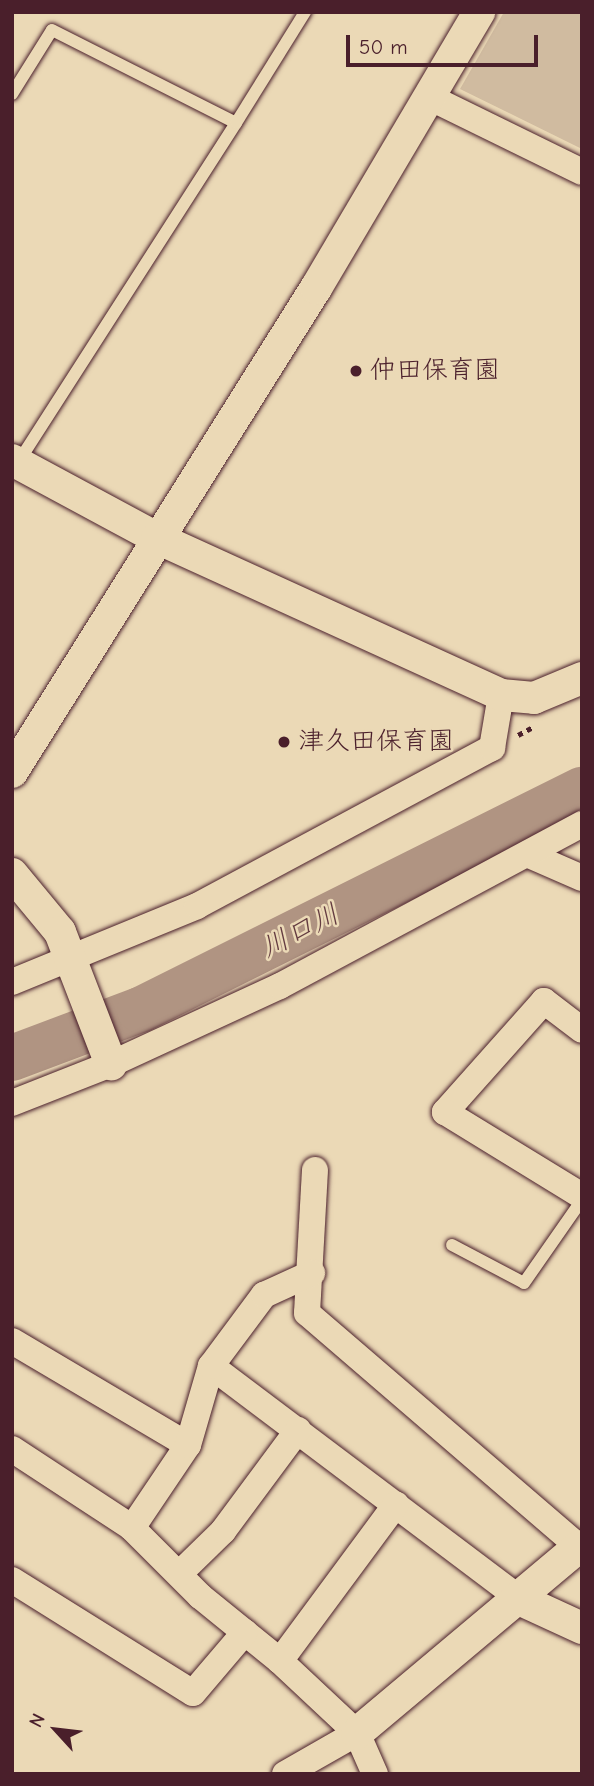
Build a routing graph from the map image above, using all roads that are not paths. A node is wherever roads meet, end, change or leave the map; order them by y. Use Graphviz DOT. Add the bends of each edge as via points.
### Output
graph roads {
  1 [pos="304,12"];
  2 [pos="479,12"];
  3 [pos="12,94"];
  4 [pos="429,97"];
  5 [pos="236,123"];
  6 [pos="582,172"];
  7 [pos="14,465"];
  8 [pos="157,538"];
  9 [pos="582,678"];
  10 [pos="501,695"];
  11 [pos="12,772"];
  12 [pos="582,824"];
  13 [pos="527,854"];
  14 [pos="12,874"];
  15 [pos="582,878"];
  16 [pos="72,963"];
  17 [pos="12,982"];
  18 [pos="582,1030"];
  19 [pos="110,1061"];
  20 [pos="12,1103"];
  21 [pos="315,1170"];
  22 [pos="582,1198"];
  23 [pos="452,1245"];
  24 [pos="312,1273"];
  25 [pos="12,1341"];
  26 [pos="211,1366"];
  27 [pos="298,1430"];
  28 [pos="188,1445"];
  29 [pos="12,1449"];
  30 [pos="396,1504"];
  31 [pos="132,1528"];
  32 [pos="580,1545"];
  33 [pos="179,1574"];
  34 [pos="12,1580"];
  35 [pos="521,1600"];
  36 [pos="582,1628"];
  37 [pos="245,1632"];
  38 [pos="280,1661"];
  39 [pos="357,1733"];
  40 [pos="285,1774"];
  41 [pos="375,1774"];
  1 -- 5 [label="lane"];
  2 -- 4 [label="street"];
  3 -- 5 [label="lane" via="52,30"];
  4 -- 6 [label="street"];
  4 -- 8 [label="street" via="316,288"];
  5 -- 7 [label="lane"];
  7 -- 8 [label="street"];
  8 -- 10 [label="street"];
  8 -- 11 [label="street"];
  9 -- 10 [label="street" via="534,698"];
  10 -- 16 [label="street" via="492,748 197,906"];
  12 -- 13 [label="street"];
  13 -- 15 [label="street"];
  13 -- 19 [label="street" via="280,986"];
  14 -- 16 [label="street" via="49,915"];
  16 -- 17 [label="street"];
  16 -- 19 [label="street"];
  18 -- 22 [label="street" via="544,1001 445,1112"];
  19 -- 20 [label="street"];
  21 -- 24 [label="street"];
  22 -- 23 [label="lane" via="524,1283"];
  24 -- 26 [label="street" via="264,1295"];
  24 -- 32 [label="street" via="307,1312"];
  25 -- 28 [label="street"];
  26 -- 27 [label="street"];
  26 -- 28 [label="street"];
  27 -- 30 [label="street"];
  27 -- 33 [label="street" via="223,1531"];
  28 -- 31 [label="street"];
  29 -- 31 [label="street"];
  30 -- 35 [label="street"];
  30 -- 38 [label="street"];
  31 -- 33 [label="street"];
  32 -- 35 [label="street"];
  33 -- 37 [label="street"];
  34 -- 37 [label="street" via="193,1693"];
  35 -- 36 [label="street"];
  35 -- 39 [label="street"];
  37 -- 38 [label="street"];
  38 -- 39 [label="street"];
  39 -- 40 [label="street"];
  39 -- 41 [label="street"];
}
